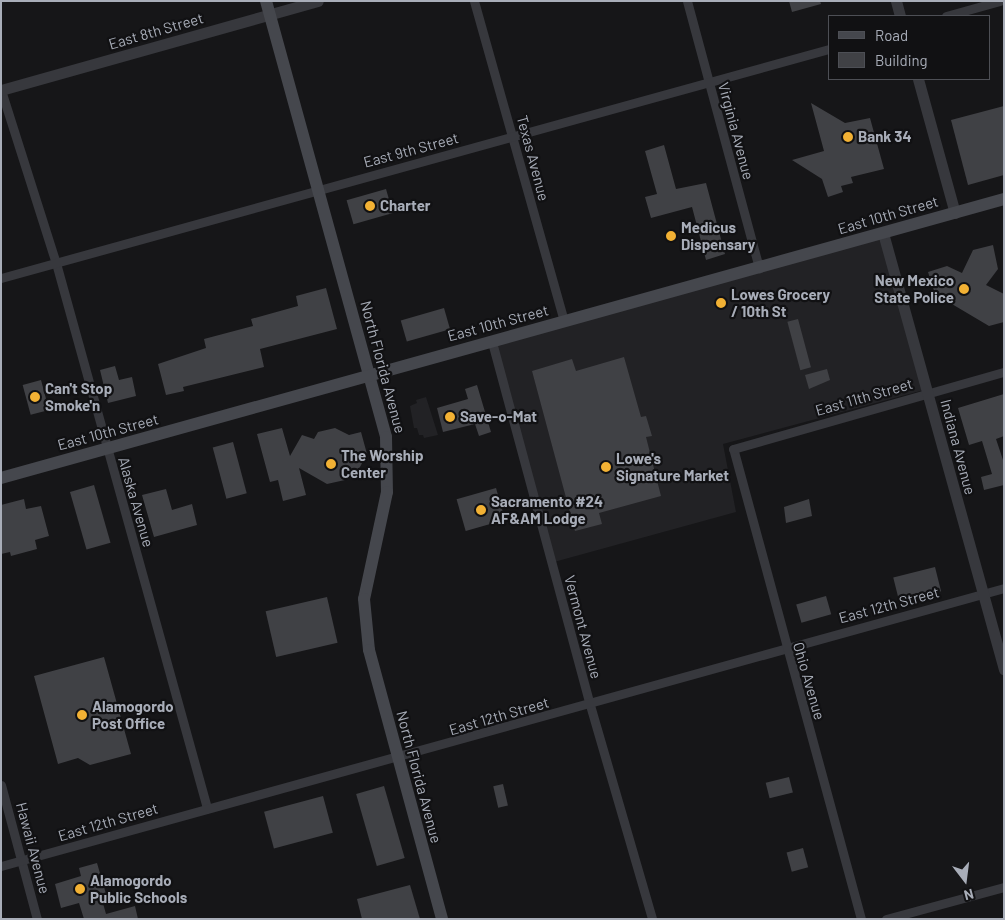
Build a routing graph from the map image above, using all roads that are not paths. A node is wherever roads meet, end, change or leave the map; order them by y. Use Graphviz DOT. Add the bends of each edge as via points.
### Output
graph roads {
  1 [pos="266,1"];
  2 [pos="318,1"];
  3 [pos="474,1"];
  4 [pos="687,1"];
  5 [pos="896,1"];
  6 [pos="1000,1"];
  7 [pos="270,15"];
  8 [pos="900,15"];
  9 [pos="950,15"];
  10 [pos="828,49"];
  11 [pos="918,80"];
  12 [pos="709,83"];
  13 [pos="1,90"];
  14 [pos="513,137"];
  15 [pos="318,190"];
  16 [pos="1004,200"];
  17 [pos="955,213"];
  18 [pos="883,233"];
  19 [pos="56,263"];
  20 [pos="759,268"];
  21 [pos="1,278"];
  22 [pos="564,322"];
  23 [pos="492,342"];
  24 [pos="1004,372"];
  25 [pos="370,376"];
  26 [pos="927,393"];
  27 [pos="107,449"];
  28 [pos="733,449"];
  29 [pos="1,478"];
  30 [pos="1004,588"];
  31 [pos="983,594"];
  32 [pos="785,648"];
  33 [pos="1004,670"];
  34 [pos="590,705"];
  35 [pos="397,758"];
  36 [pos="1,785"];
  37 [pos="206,808"];
  38 [pos="22,860"];
  39 [pos="1,866"];
  40 [pos="1004,886"];
  41 [pos="37,919"];
  42 [pos="442,919"];
  43 [pos="652,919"];
  44 [pos="861,919"];
  45 [pos="886,919"];
  1 -- 7 [label="main road, North Florida Avenue"];
  2 -- 7 [label="street, East 8th Street"];
  3 -- 14 [label="street, Texas Avenue"];
  4 -- 12 [label="street, Virginia Avenue"];
  5 -- 8 [label="street"];
  6 -- 9 [label="street"];
  7 -- 13 [label="street, East 8th Street"];
  7 -- 15 [label="main road, North Florida Avenue"];
  10 -- 12 [label="street, East 9th Street"];
  11 -- 17 [label="street"];
  12 -- 14 [label="street, East 9th Street"];
  12 -- 20 [label="street, Virginia Avenue"];
  13 -- 19 [label="street, Alaska Avenue"];
  14 -- 15 [label="street, East 9th Street"];
  14 -- 22 [label="street, Texas Avenue"];
  15 -- 19 [label="street, East 9th Street"];
  15 -- 25 [label="main road, North Florida Avenue"];
  16 -- 17 [label="main road, East 10th Street"];
  17 -- 18 [label="main road, East 10th Street"];
  18 -- 20 [label="main road, East 10th Street"];
  18 -- 26 [label="street, Indiana Avenue"];
  19 -- 21 [label="street, East 9th Street"];
  19 -- 27 [label="street, Alaska Avenue"];
  20 -- 22 [label="main road, East 10th Street"];
  22 -- 23 [label="main road, East 10th Street"];
  23 -- 25 [label="main road, East 10th Street"];
  23 -- 34 [label="street, Vermont Avenue"];
  24 -- 26 [label="street, East 11th Street"];
  25 -- 27 [label="main road, East 10th Street"];
  25 -- 35 [label="main road, North Florida Avenue" via="386,437 387,492 364,599 369,650"];
  26 -- 28 [label="street, East 11th Street"];
  26 -- 31 [label="street, Indiana Avenue"];
  27 -- 29 [label="main road, East 10th Street"];
  27 -- 37 [label="street, Alaska Avenue"];
  28 -- 32 [label="street, Ohio Avenue"];
  30 -- 31 [label="street, East 12th Street"];
  31 -- 32 [label="street, East 12th Street"];
  31 -- 33 [label="street, Indiana Avenue"];
  32 -- 34 [label="street, East 12th Street"];
  32 -- 44 [label="street, Ohio Avenue"];
  34 -- 35 [label="street, East 12th Street"];
  34 -- 43 [label="street, Vermont Avenue"];
  35 -- 37 [label="street, East 12th Street"];
  35 -- 42 [label="main road, North Florida Avenue"];
  36 -- 38 [label="street, Hawaii Avenue"];
  37 -- 38 [label="street, East 12th Street"];
  38 -- 39 [label="street, East 12th Street"];
  38 -- 41 [label="street, Hawaii Avenue"];
  40 -- 45 [label="street"];
}
